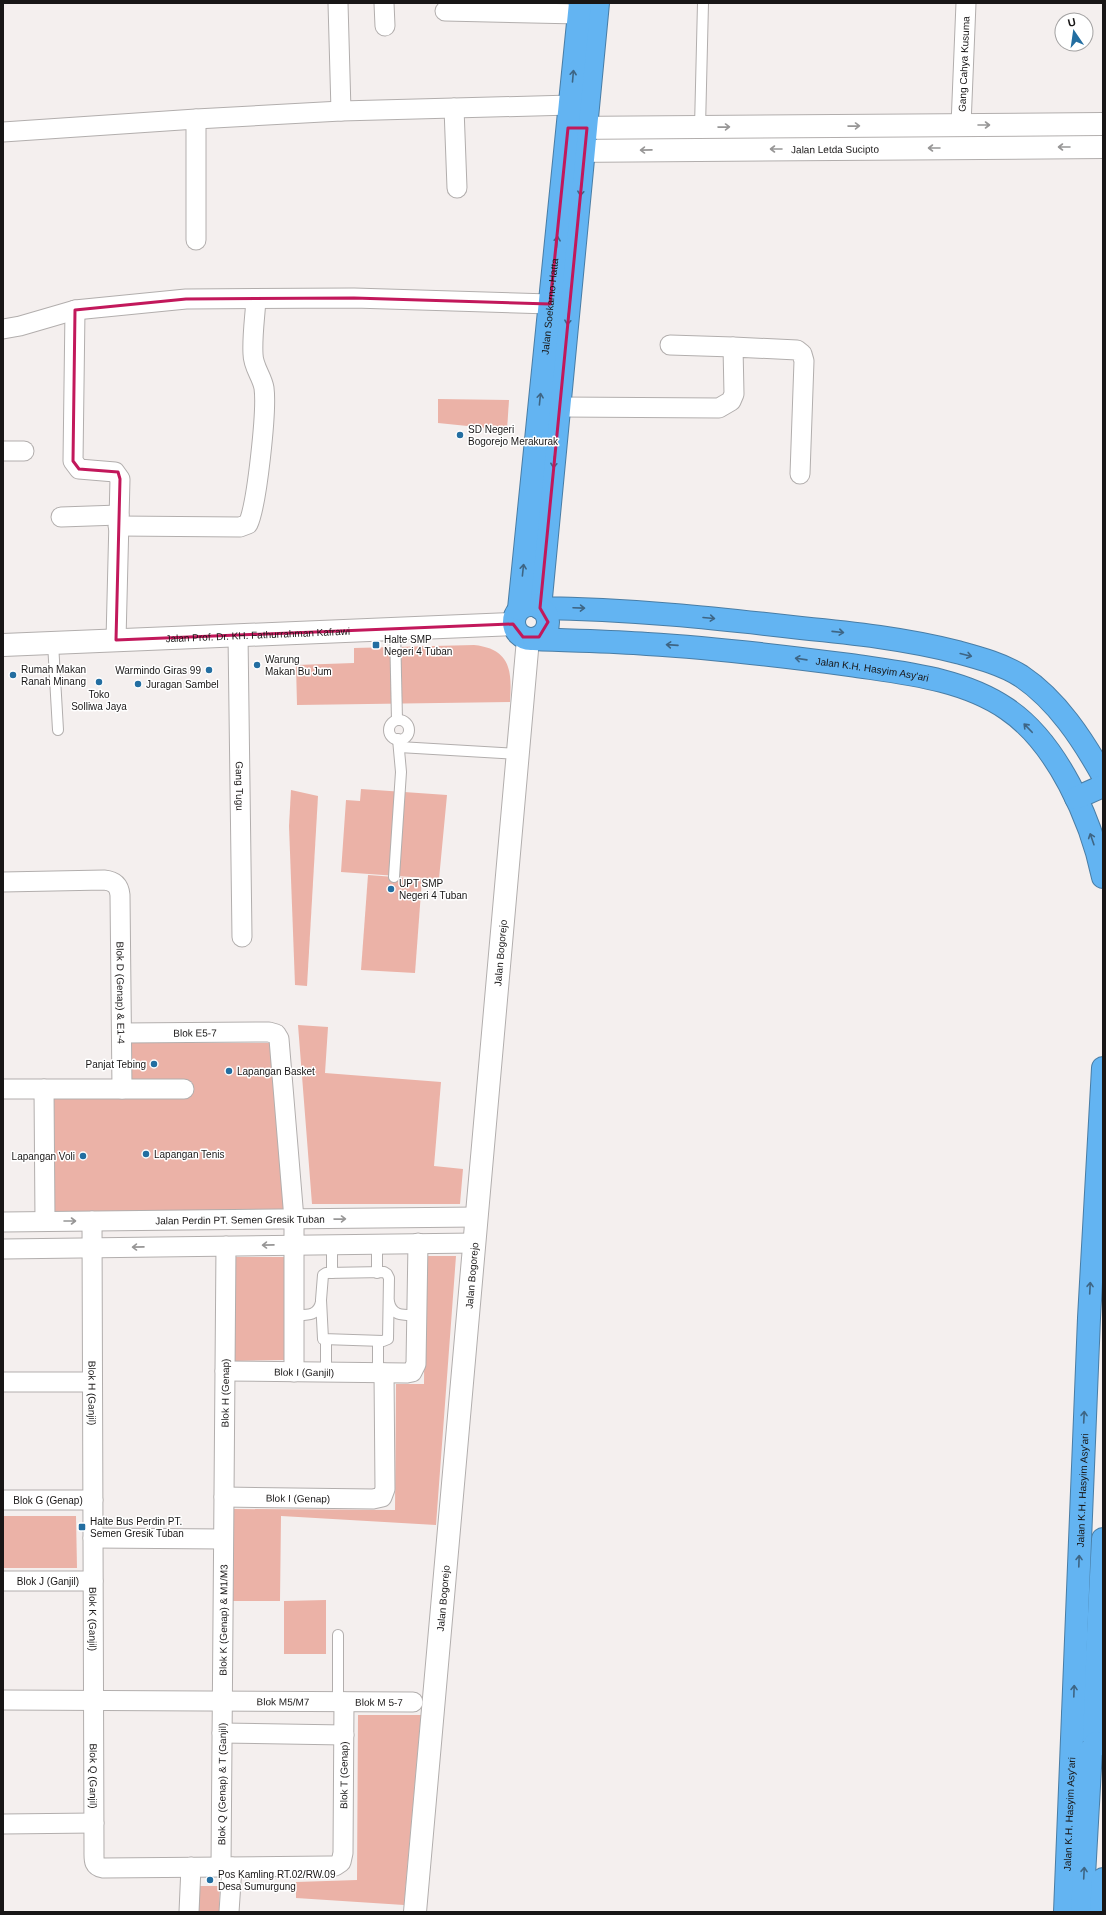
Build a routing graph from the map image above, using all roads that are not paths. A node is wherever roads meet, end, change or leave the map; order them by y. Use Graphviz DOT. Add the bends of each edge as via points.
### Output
graph roads {
  1 [pos="338,3"];
  2 [pos="384,3"];
  3 [pos="598,3"];
  4 [pos="703,3"];
  5 [pos="966,3"];
  6 [pos="580,8"];
  7 [pos="445,11"];
  8 [pos="385,26"];
  9 [pos="571,105"];
  10 [pos="454,108"];
  11 [pos="341,111"];
  12 [pos="196,118"];
  13 [pos="1103,124"];
  14 [pos="961,125"];
  15 [pos="700,127"];
  16 [pos="577,128"];
  17 [pos="3,132"];
  18 [pos="1103,147"];
  19 [pos="575,151"];
  20 [pos="457,188"];
  21 [pos="196,240"];
  22 [pos="256,299"];
  23 [pos="550,304"];
  24 [pos="75,310"];
  25 [pos="3,329"];
  26 [pos="670,345"];
  27 [pos="733,347"];
  28 [pos="552,420"];
  29 [pos="3,451"];
  30 [pos="24,451"];
  31 [pos="800,474"];
  32 [pos="61,517"];
  33 [pos="118,520"];
  34 [pos="540,608"];
  35 [pos="395,628"];
  36 [pos="524,628"];
  37 [pos="238,635"];
  38 [pos="116,640"];
  39 [pos="53,643"];
  40 [pos="3,645"];
  41 [pos="398,720"];
  42 [pos="58,730"];
  43 [pos="398,743"];
  44 [pos="518,754"];
  45 [pos="1103,776"];
  46 [pos="1103,786"];
  47 [pos="1076,798"];
  48 [pos="394,877"];
  49 [pos="1103,877"];
  50 [pos="3,882"];
  51 [pos="242,937"];
  52 [pos="122,1033"];
  53 [pos="1103,1068"];
  54 [pos="3,1089"];
  55 [pos="44,1089"];
  56 [pos="122,1089"];
  57 [pos="184,1089"];
  58 [pos="477,1217"];
  59 [pos="294,1219"];
  60 [pos="45,1221"];
  61 [pos="92,1221"];
  62 [pos="3,1222"];
  63 [pos="475,1242"];
  64 [pos="418,1243"];
  65 [pos="332,1244"];
  66 [pos="377,1244"];
  67 [pos="294,1245"];
  68 [pos="226,1246"];
  69 [pos="92,1248"];
  70 [pos="3,1249"];
  71 [pos="377,1272"];
  72 [pos="332,1273"];
  73 [pos="322,1300"];
  74 [pos="389,1300"];
  75 [pos="294,1315"];
  76 [pos="417,1315"];
  77 [pos="326,1341"];
  78 [pos="378,1341"];
  79 [pos="225,1371"];
  80 [pos="294,1372"];
  81 [pos="326,1372"];
  82 [pos="381,1373"];
  83 [pos="3,1382"];
  84 [pos="92,1382"];
  85 [pos="224,1497"];
  86 [pos="3,1500"];
  87 [pos="93,1500"];
  88 [pos="93,1538"];
  89 [pos="223,1539"];
  90 [pos="1103,1539"];
  91 [pos="3,1581"];
  92 [pos="93,1581"];
  93 [pos="338,1635"];
  94 [pos="3,1700"];
  95 [pos="93,1701"];
  96 [pos="222,1701"];
  97 [pos="341,1702"];
  98 [pos="413,1702"];
  99 [pos="1073,1714"];
  100 [pos="222,1733"];
  101 [pos="344,1735"];
  102 [pos="1103,1744"];
  103 [pos="94,1823"];
  104 [pos="3,1824"];
  105 [pos="191,1867"];
  106 [pos="226,1867"];
  107 [pos="1103,1879"];
  108 [pos="189,1912"];
  109 [pos="229,1912"];
  110 [pos="415,1912"];
  111 [pos="1065,1912"];
  112 [pos="1082,1912"];
  113 [pos="1101,1912"];
  1 -- 11 [label="street"];
  2 -- 8 [label="street"];
  3 -- 16 [label="highway, Jalan Soekarno-Hatta"];
  4 -- 15 [label="lane"];
  5 -- 14 [label="street, Gang Cahya Kusuma"];
  6 -- 7 [label="street"];
  9 -- 6 [label="highway, Jalan Soekarno-Hatta, one-way"];
  9 -- 10 [label="street"];
  9 -- 16 [label="highway, Jalan Soekarno-Hatta"];
  10 -- 11 [label="street"];
  10 -- 20 [label="street"];
  11 -- 12 [label="street"];
  12 -- 17 [label="street"];
  12 -- 21 [label="street"];
  14 -- 13 [label="main road, one-way"];
  15 -- 14 [label="main road, one-way"];
  15 -- 16 [label="main road"];
  16 -- 19 [label="highway, Jalan Soekarno-Hatta"];
  18 -- 19 [label="main road, Jalan Letda Sucipto, one-way"];
  23 -- 19 [label="highway, Jalan Soekarno-Hatta, one-way"];
  19 -- 28 [label="highway, Jalan Soekarno-Hatta, one-way"];
  22 -- 23 [label="street" via="354,298"];
  22 -- 24 [label="street" via="186,299"];
  22 -- 33 [label="street" via="253,354 263,382 264,402 257,478 248,524 240,527"];
  28 -- 23 [label="highway, Jalan Soekarno-Hatta, one-way"];
  24 -- 25 [label="street"];
  24 -- 33 [label="street" via="73,461 79,469 119,474"];
  26 -- 27 [label="street"];
  27 -- 28 [label="street" via="734,394 731,401 724,406 714,409"];
  27 -- 31 [label="street" via="794,349 802,354 804,361"];
  28 -- 34 [label="highway, Jalan Soekarno-Hatta, one-way"];
  36 -- 28 [label="highway, Jalan Soekarno-Hatta, one-way"];
  29 -- 30 [label="street"];
  32 -- 33 [label="street"];
  33 -- 38 [label="street"];
  34 -- 36 [label="highway" via="529,604"];
  34 -- 36 [label="highway" via="548,622 544,633"];
  34 -- 45 [label="highway, one-way" via="637,611 853,633 936,647 976,657 1021,676 1047,698 1073,730"];
  35 -- 36 [label="main road, Jalan Prof. Dr. KH. Fathurrahman Kafrawi"];
  35 -- 37 [label="main road, Jalan Prof. Dr. KH. Fathurrahman Kafrawi"];
  35 -- 41 [label="lane"];
  36 -- 44 [label="main road, Jalan Bogorejo"];
  47 -- 36 [label="highway, Jalan K.H. Hasyim Asy'ari, one-way" via="1061,770 1036,736 1018,717 980,694 945,682 889,671 727,650"];
  37 -- 38 [label="main road, Jalan Prof. Dr. KH. Fathurrahman Kafrawi"];
  37 -- 51 [label="street, Gang Tugu"];
  38 -- 39 [label="main road, Jalan Prof. Dr. KH. Fathurrahman Kafrawi"];
  39 -- 40 [label="main road, Jalan Prof. Dr. KH. Fathurrahman Kafrawi"];
  39 -- 42 [label="lane"];
  41 -- 43 [label="lane" via="389,730"];
  41 -- 43 [label="lane" via="405,722 408,729 405,737"];
  43 -- 44 [label="lane"];
  43 -- 48 [label="lane" via="401,772"];
  44 -- 58 [label="main road, Jalan Bogorejo"];
  46 -- 47 [label="highway"];
  49 -- 47 [label="highway, Jalan K.H. Hasyim Asy'ari, one-way" via="1091,835"];
  50 -- 52 [label="street, Blok D (Genap) & E1-4" via="108,881 117,885 120,895"];
  52 -- 56 [label="street, Blok D (Genap) & E1-4"];
  52 -- 59 [label="street, Blok E5-7" via="269,1032 277,1036 281,1043"];
  99 -- 53 [label="highway, Jalan K.H. Hasyim Asy'ari, one-way" via="1088,1326"];
  54 -- 55 [label="street"];
  55 -- 56 [label="street"];
  55 -- 60 [label="street"];
  56 -- 57 [label="street"];
  59 -- 58 [label="street, Jalan Perdin PT. Semen Gresik Tuban, one-way"];
  58 -- 63 [label="main road, Jalan Bogorejo"];
  59 -- 61 [label="street, Jalan Perdin PT. Semen Gresik Tuban"];
  59 -- 67 [label="street"];
  60 -- 61 [label="street, Jalan Perdin PT. Semen Gresik Tuban, one-way"];
  60 -- 62 [label="street, Jalan Perdin PT. Semen Gresik Tuban"];
  61 -- 69 [label="street, Blok H (Ganjil)"];
  63 -- 64 [label="street"];
  63 -- 110 [label="main road, Jalan Bogorejo"];
  64 -- 66 [label="street"];
  64 -- 76 [label="street"];
  65 -- 66 [label="street"];
  65 -- 67 [label="street"];
  65 -- 72 [label="lane"];
  66 -- 71 [label="lane"];
  67 -- 68 [label="street, one-way"];
  67 -- 75 [label="street"];
  68 -- 69 [label="street, one-way"];
  68 -- 79 [label="street, Blok H (Genap)"];
  69 -- 70 [label="street"];
  69 -- 84 [label="street, Blok H (Ganjil)"];
  71 -- 72 [label="lane"];
  71 -- 74 [label="lane" via="389,1276"];
  72 -- 73 [label="lane" via="322,1276"];
  73 -- 75 [label="lane" via="314,1313"];
  73 -- 77 [label="lane" via="322,1338"];
  74 -- 76 [label="lane" via="391,1308 398,1314"];
  74 -- 78 [label="lane" via="388,1339"];
  75 -- 80 [label="street"];
  76 -- 82 [label="street, Blok I (Ganjil)" via="414,1370 407,1373"];
  77 -- 78 [label="lane"];
  77 -- 81 [label="lane"];
  78 -- 82 [label="lane"];
  79 -- 80 [label="street, Blok I (Ganjil)"];
  79 -- 85 [label="street, Blok H (Genap)"];
  80 -- 81 [label="street, Blok I (Ganjil)"];
  81 -- 82 [label="street, Blok I (Ganjil)"];
  82 -- 85 [label="street, Blok I (Genap)" via="385,1491 382,1496 373,1499"];
  83 -- 84 [label="street"];
  84 -- 87 [label="street, Blok H (Ganjil)"];
  85 -- 89 [label="street, Blok H (Genap)"];
  86 -- 87 [label="street, Blok G (Genap)"];
  87 -- 88 [label="street, Blok H (Ganjil)"];
  88 -- 89 [label="street"];
  88 -- 92 [label="street, Blok K (Ganjil)"];
  89 -- 96 [label="street, Blok K (Genap) & M1/M3"];
  90 -- 99 [label="highway" via="1093,1727 1088,1731 1080,1729"];
  91 -- 92 [label="street, Blok J (Ganjil)"];
  92 -- 95 [label="street, Blok K (Ganjil)"];
  93 -- 97 [label="lane"];
  94 -- 95 [label="street, Blok M5/M7"];
  95 -- 96 [label="street, Blok M5/M7"];
  95 -- 103 [label="street, Blok Q (Ganjil)"];
  96 -- 97 [label="street, Blok M5/M7"];
  96 -- 100 [label="street, Blok Q (Genap) & T (Ganjil)"];
  97 -- 98 [label="street, Blok M 5-7"];
  97 -- 101 [label="street, Blok T (Genap)"];
  99 -- 111 [label="highway, Jalan K.H. Hasyim Asy'ari"];
  100 -- 101 [label="street"];
  100 -- 106 [label="street, Blok Q (Genap) & T (Ganjil)"];
  101 -- 106 [label="street, Blok T (Genap)" via="341,1862 335,1866"];
  112 -- 102 [label="highway, one-way" via="1090,1750 1096,1743"];
  103 -- 104 [label="street"];
  103 -- 105 [label="street, Blok Q (Ganjil)" via="95,1864 103,1868"];
  105 -- 106 [label="street"];
  105 -- 108 [label="street"];
  106 -- 109 [label="street, Blok Q (Genap) & T (Ganjil)"];
  107 -- 113 [label="highway"];
}
